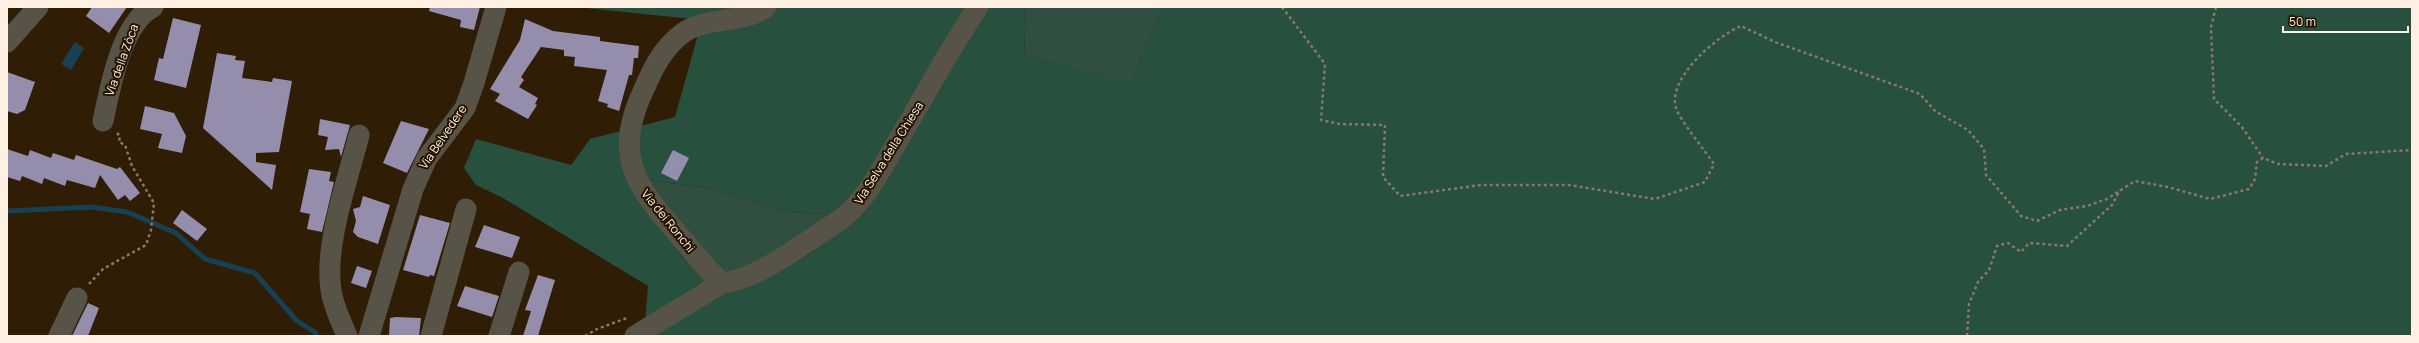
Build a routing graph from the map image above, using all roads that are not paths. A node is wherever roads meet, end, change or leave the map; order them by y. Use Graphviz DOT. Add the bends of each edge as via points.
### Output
graph roads {
  1 [pos="38,7"];
  2 [pos="153,7"];
  3 [pos="496,7"];
  4 [pos="766,7"];
  5 [pos="978,7"];
  6 [pos="7,42"];
  7 [pos="103,122"];
  8 [pos="359,135"];
  9 [pos="466,209"];
  10 [pos="519,272"];
  11 [pos="722,283"];
  12 [pos="77,298"];
  13 [pos="59,336"];
  14 [pos="347,336"];
  15 [pos="369,336"];
  16 [pos="431,336"];
  17 [pos="499,336"];
  18 [pos="635,336"];
  1 -- 6 [label="street"];
  2 -- 7 [label="street, Via della Zòca" via="141,14 131,30 113,80"];
  3 -- 15 [label="street, Via Belvedere" via="465,108 427,158 413,189"];
  4 -- 11 [label="street, Via dei Ronchi" via="753,14 690,28 673,42 663,52 639,99 629,139 630,156 642,190 707,270"];
  5 -- 11 [label="street, Via Selva della Chiesa" via="958,36 876,178 852,210 753,275"];
  8 -- 14 [label="street" via="334,234 330,261 331,292"];
  9 -- 16 [label="street"];
  10 -- 17 [label="street"];
  11 -- 18 [label="street"];
  12 -- 13 [label="street"];
}
